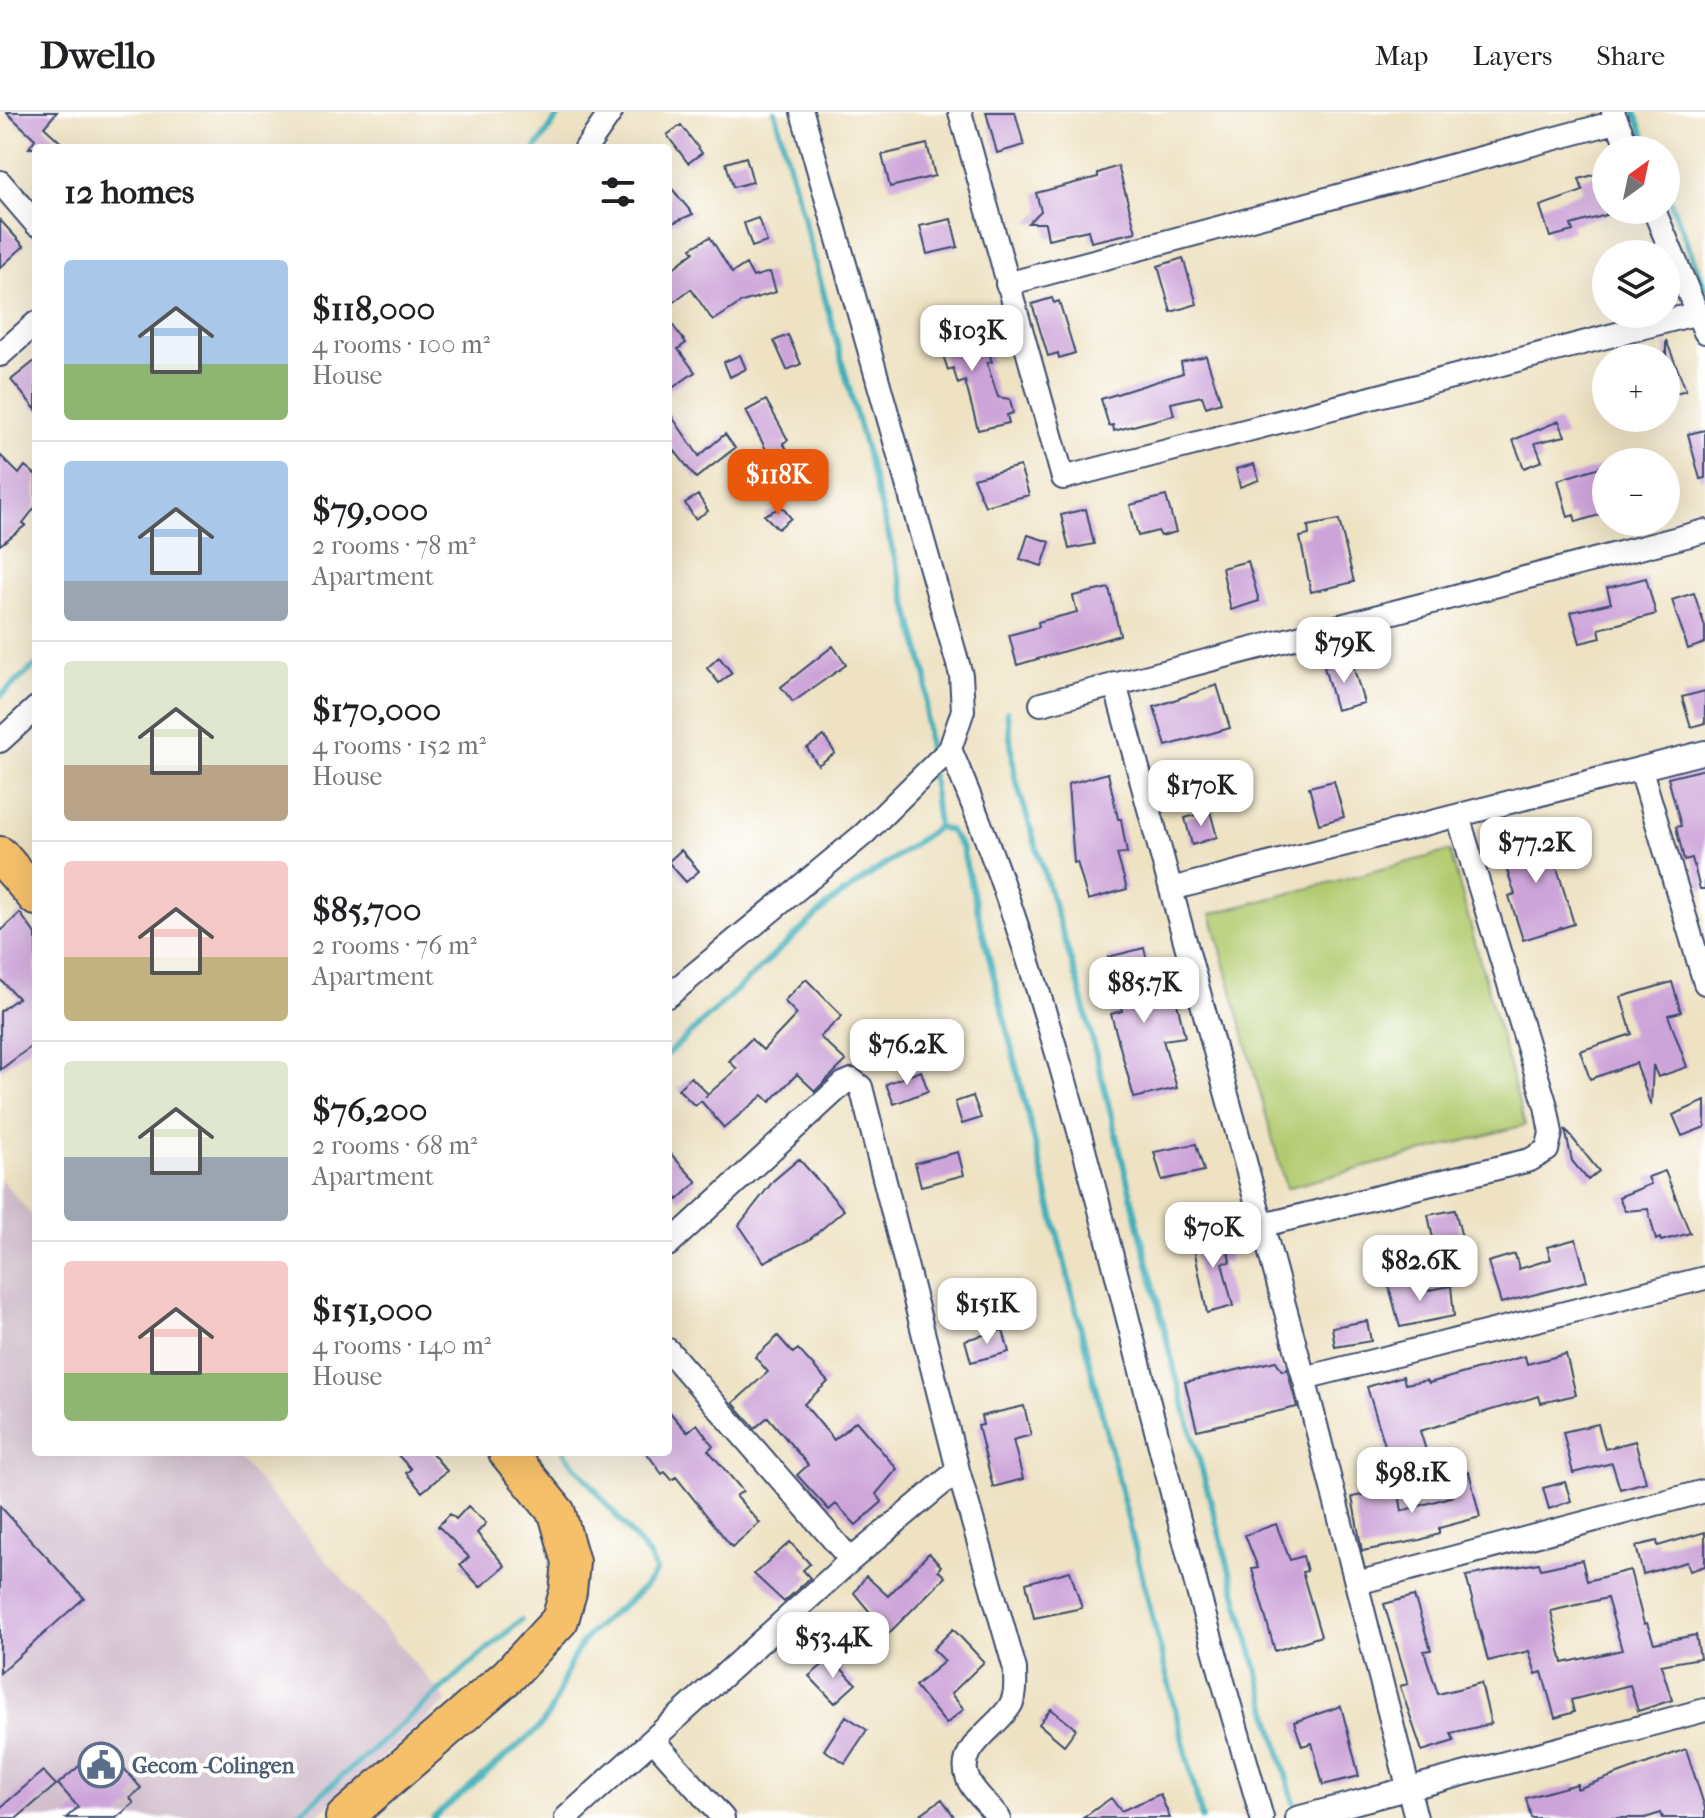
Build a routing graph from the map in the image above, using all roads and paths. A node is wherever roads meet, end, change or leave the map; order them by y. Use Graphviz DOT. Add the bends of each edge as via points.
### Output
graph roads {
  1 [pos="611,112"];
  2 [pos="802,112"];
  3 [pos="960,112"];
  4 [pos="1615,117"];
  5 [pos="1623,136"];
  6 [pos="589,144"];
  7 [pos="0,182"];
  8 [pos="32,219"];
  9 [pos="1660,224"];
  10 [pos="1007,284"];
  11 [pos="1701,323"];
  12 [pos="32,327"];
  13 [pos="0,355"];
  14 [pos="1705,531"];
  15 [pos="1115,684"];
  16 [pos="1041,704"];
  17 [pos="32,712"];
  18 [pos="0,741"];
  19 [pos="950,749"];
  20 [pos="1705,752"];
  21 [pos="1641,770"];
  22 [pos="1458,816"];
  23 [pos="0,855"];
  24 [pos="1171,889"];
  25 [pos="32,892"];
  26 [pos="1705,983"];
  27 [pos="672,993"];
  28 [pos="1263,1225"];
  29 [pos="672,1241"];
  30 [pos="1705,1278"];
  31 [pos="672,1355"];
  32 [pos="1304,1378"];
  33 [pos="510,1456"];
  34 [pos="958,1470"];
  35 [pos="1705,1491"];
  36 [pos="851,1560"];
  37 [pos="1357,1583"];
  38 [pos="1705,1710"];
  39 [pos="653,1740"];
  40 [pos="1408,1790"];
  41 [pos="344,1818"];
  42 [pos="566,1818"];
  43 [pos="723,1818"];
  44 [pos="999,1818"];
  45 [pos="1262,1818"];
  46 [pos="1297,1818"];
  47 [pos="1416,1818"];
  1 -- 6 [label="street"];
  2 -- 19 [label="street" via="961,675 963,710"];
  3 -- 10 [label="street"];
  4 -- 5 [label="street"];
  4 -- 10 [label="street"];
  7 -- 8 [label="street"];
  9 -- 11 [label="street"];
  10 -- 11 [label="street" via="1063,478"];
  12 -- 13 [label="street"];
  14 -- 15 [label="street"];
  15 -- 16 [label="street"];
  15 -- 24 [label="street"];
  17 -- 18 [label="street"];
  19 -- 27 [label="street" via="864,834"];
  19 -- 45 [label="street" via="984,829 1089,1159 1187,1550"];
  20 -- 21 [label="street"];
  21 -- 22 [label="street"];
  21 -- 26 [label="street"];
  22 -- 24 [label="street"];
  22 -- 28 [label="street" via="1546,1106 1551,1133 1547,1150 1530,1160"];
  23 -- 25 [label="main road"];
  24 -- 28 [label="street"];
  28 -- 32 [label="street"];
  29 -- 34 [label="street" via="843,1084 852,1080 861,1087"];
  30 -- 32 [label="street"];
  31 -- 36 [label="street"];
  32 -- 37 [label="street"];
  33 -- 41 [label="main road" via="557,1513 571,1562 560,1620 509,1675"];
  34 -- 36 [label="street"];
  34 -- 44 [label="street" via="1015,1669 1010,1706 979,1739 966,1763 968,1779"];
  35 -- 37 [label="street"];
  36 -- 39 [label="street"];
  37 -- 40 [label="street"];
  38 -- 40 [label="street"];
  39 -- 42 [label="street"];
  39 -- 43 [label="street"];
  40 -- 46 [label="street"];
  40 -- 47 [label="street"];
}
